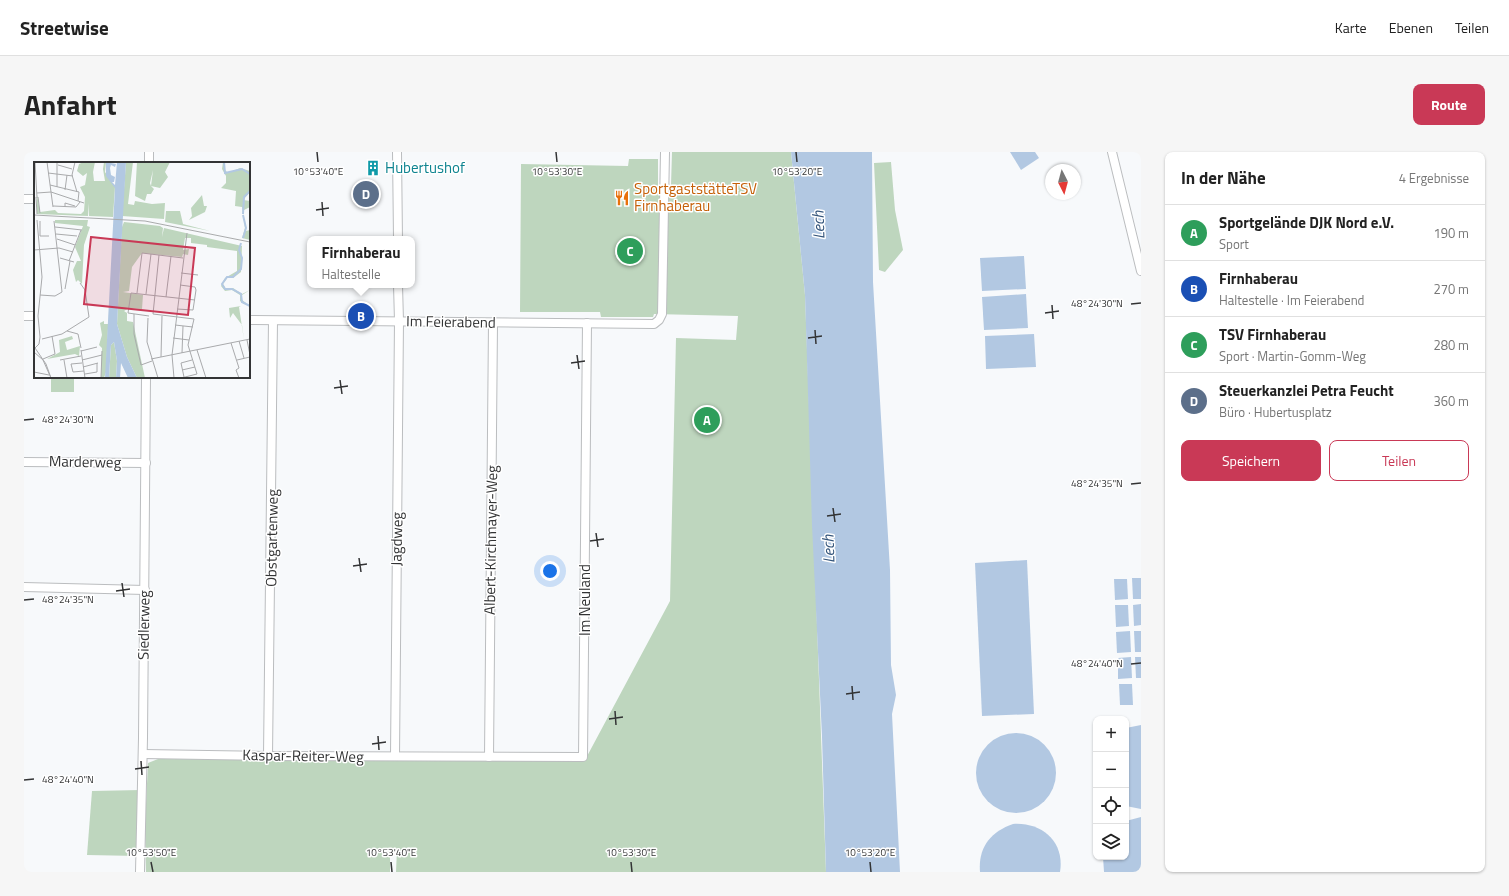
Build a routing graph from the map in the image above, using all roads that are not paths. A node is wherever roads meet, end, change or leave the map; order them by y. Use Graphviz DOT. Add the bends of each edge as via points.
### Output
graph roads {
  1 [pos="397,152"];
  2 [pos="665,152"];
  3 [pos="1112,152"];
  4 [pos="398,236"];
  5 [pos="1141,271"];
  6 [pos="398,288"];
  7 [pos="250,320"];
  8 [pos="273,320"];
  9 [pos="399,321"];
  10 [pos="493,323"];
  11 [pos="587,323"];
  12 [pos="146,378"];
  13 [pos="24,462"];
  14 [pos="146,463"];
  15 [pos="24,587"];
  16 [pos="145,590"];
  17 [pos="143,754"];
  18 [pos="268,756"];
  19 [pos="395,756"];
  20 [pos="489,757"];
  21 [pos="583,757"];
  22 [pos="140,872"];
  1 -- 4 [label="street"];
  2 -- 11 [label="street, Im Feierabend" via="662,314 654,324"];
  3 -- 5 [label="street"];
  6 -- 9 [label="street, Jagdweg"];
  7 -- 8 [label="street, Im Feierabend"];
  8 -- 9 [label="street, Im Feierabend"];
  8 -- 18 [label="street, Obstgartenweg"];
  9 -- 10 [label="street, Im Feierabend"];
  9 -- 19 [label="street, Jagdweg"];
  10 -- 11 [label="street, Im Feierabend"];
  10 -- 20 [label="street, Albert-Kirchmayer-Weg"];
  11 -- 21 [label="street, Im Neuland"];
  12 -- 14 [label="street, Siedlerweg"];
  13 -- 14 [label="street, Marderweg"];
  14 -- 16 [label="street, Siedlerweg"];
  15 -- 16 [label="street"];
  16 -- 17 [label="street, Siedlerweg"];
  17 -- 18 [label="street, Kaspar-Reiter-Weg"];
  17 -- 22 [label="street, Siedlerweg"];
  18 -- 19 [label="street, Kaspar-Reiter-Weg"];
  19 -- 20 [label="street, Kaspar-Reiter-Weg"];
  20 -- 21 [label="street, Kaspar-Reiter-Weg"];
}
